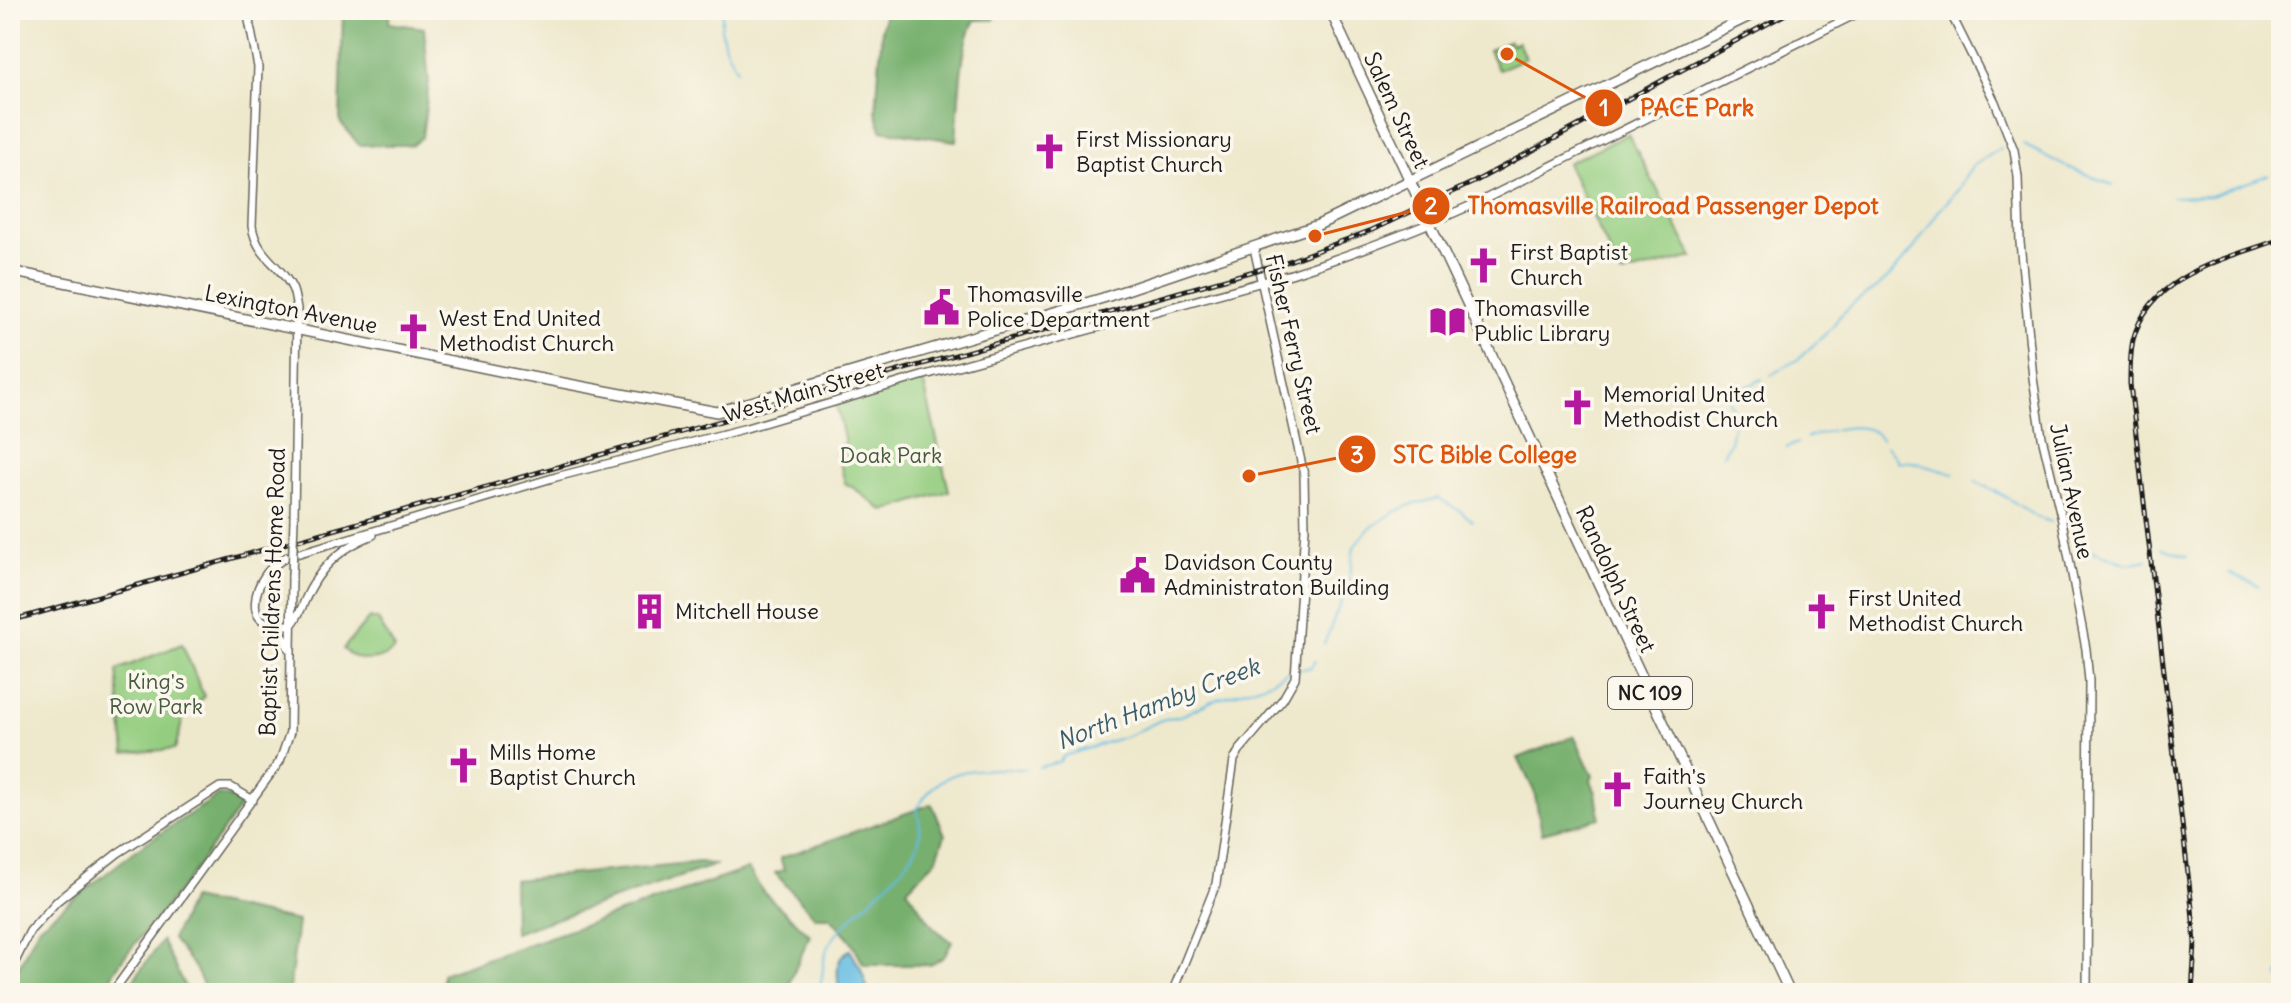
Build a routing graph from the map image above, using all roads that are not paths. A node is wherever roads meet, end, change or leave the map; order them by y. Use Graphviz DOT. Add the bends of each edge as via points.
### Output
graph roads {
  1 [pos="247,10"];
  2 [pos="1330,10"];
  3 [pos="1762,10"];
  4 [pos="1864,10"];
  5 [pos="1949,10"];
  6 [pos="1410,181"];
  7 [pos="1430,224"];
  8 [pos="1254,248"];
  9 [pos="10,271"];
  10 [pos="1260,282"];
  11 [pos="296,328"];
  12 [pos="706,411"];
  13 [pos="418,518"];
  14 [pos="273,624"];
  15 [pos="291,625"];
  16 [pos="291,653"];
  17 [pos="253,800"];
  18 [pos="10,972"];
  19 [pos="112,993"];
  20 [pos="1172,993"];
  21 [pos="1790,993"];
  22 [pos="2087,993"];
  1 -- 11 [label="street, Baptist Childrens Home Road" via="258,67 252,226 265,256 292,287"];
  2 -- 6 [label="main road, Salem Street / NC 109"];
  3 -- 6 [label="main road, West Main Street"];
  4 -- 7 [label="street, West Main Street"];
  5 -- 22 [label="street, Julian Avenue" via="2014,150 2033,378 2086,649"];
  6 -- 7 [label="main road, Salem Street / NC 109"];
  6 -- 8 [label="main road, West Main Street" via="1318,225"];
  7 -- 10 [label="street, West Main Street"];
  7 -- 21 [label="main road, Randolph Street / NC 109"];
  8 -- 10 [label="street, Fisher Ferry Street"];
  8 -- 12 [label="main road, West Main Street" via="861,371 739,407"];
  9 -- 11 [label="main road, Lexington Avenue"];
  10 -- 13 [label="street, West Main Street"];
  10 -- 20 [label="street, Fisher Ferry Street" via="1304,475 1295,678 1234,760 1218,876"];
  11 -- 12 [label="main road, Lexington Avenue"];
  11 -- 15 [label="street, Baptist Childrens Home Road, bridge"];
  13 -- 14 [label="street, West Main Street" via="278,562 262,581 255,603 258,615"];
  13 -- 15 [label="street" via="340,553 314,582"];
  14 -- 15 [label="street"];
  14 -- 16 [label="street"];
  15 -- 16 [label="street, Baptist Childrens Home Road"];
  16 -- 17 [label="street, Baptist Childrens Home Road" via="290,732 280,761"];
  17 -- 18 [label="street" via="231,787 220,787 118,853 42,915"];
  17 -- 19 [label="street, Baptist Childrens Home Road"];
}
